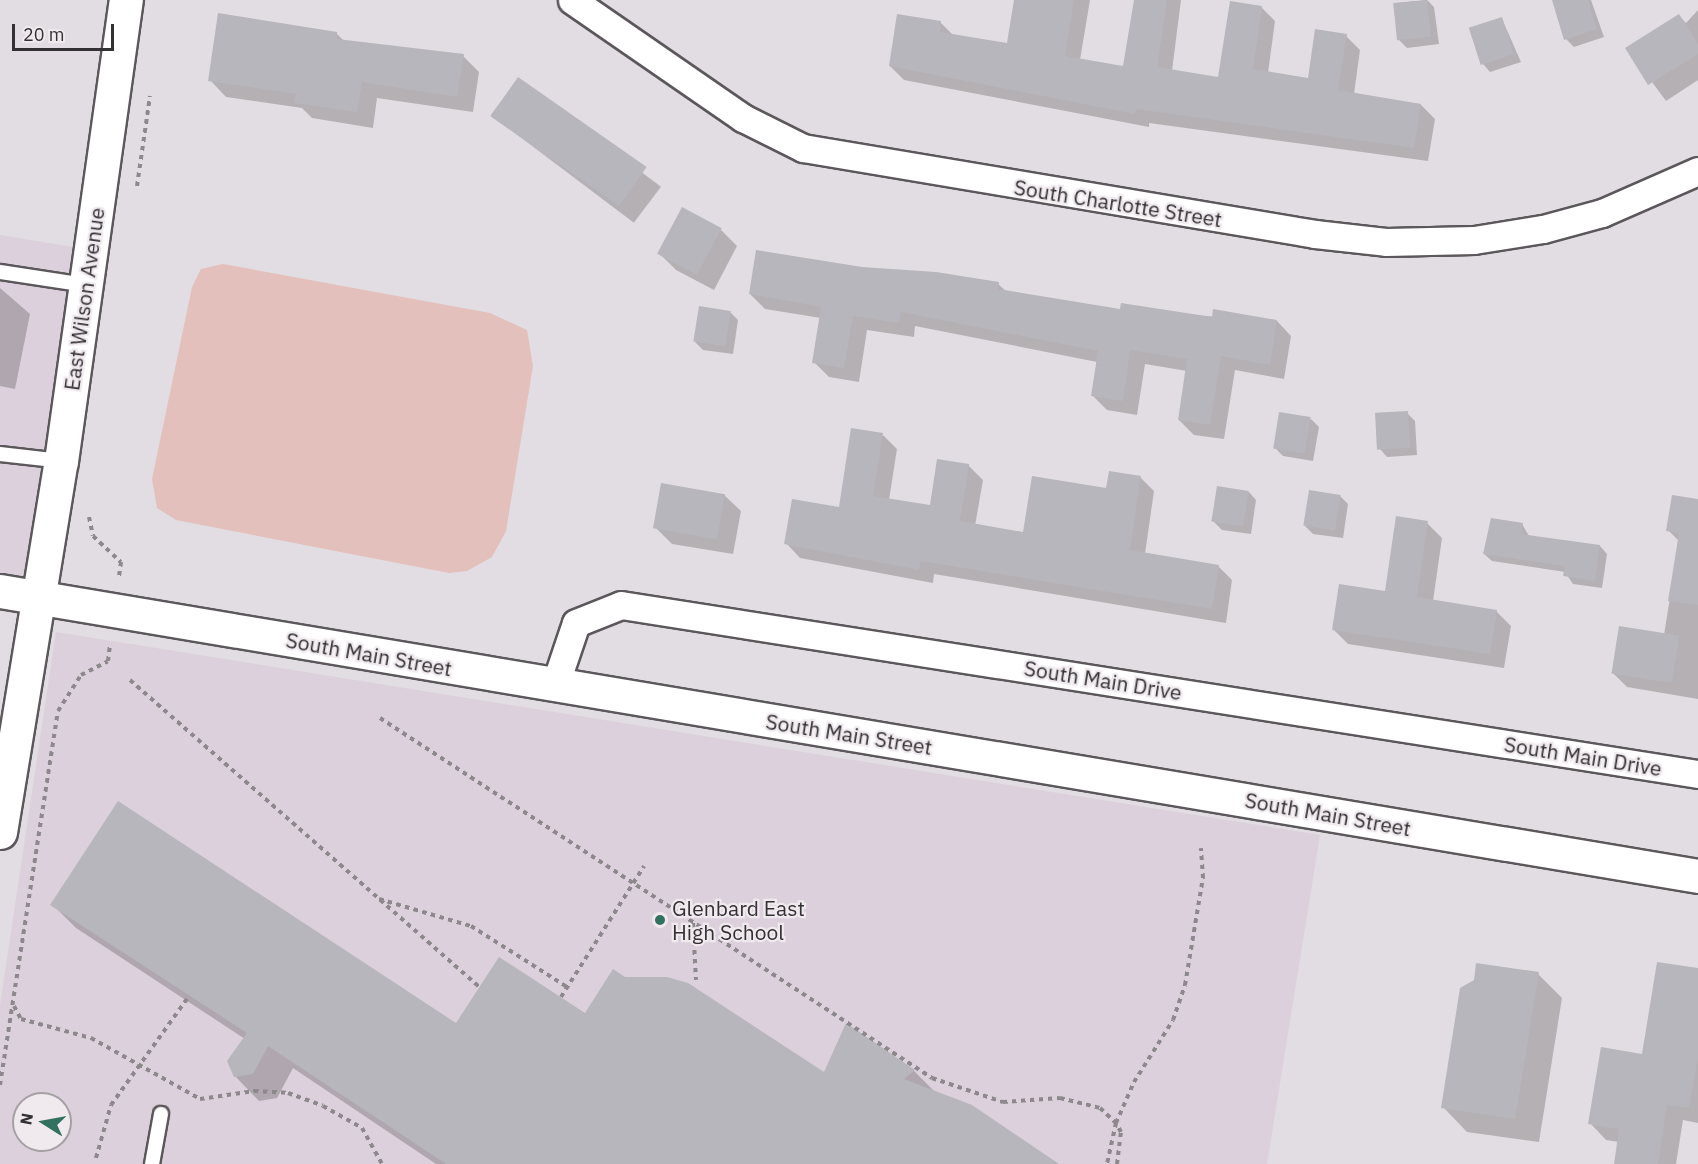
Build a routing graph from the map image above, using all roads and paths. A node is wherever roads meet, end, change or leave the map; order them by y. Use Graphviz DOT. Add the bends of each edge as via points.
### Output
graph roads {
  1 [pos="126,0"];
  2 [pos="572,0"];
  3 [pos="150,96"];
  4 [pos="1698,171"];
  5 [pos="135,200"];
  6 [pos="0,272"];
  7 [pos="86,285"];
  8 [pos="0,454"];
  9 [pos="61,461"];
  10 [pos="90,508"];
  11 [pos="121,562"];
  12 [pos="0,591"];
  13 [pos="37,596"];
  14 [pos="108,662"];
  15 [pos="130,680"];
  16 [pos="555,686"];
  17 [pos="380,718"];
  18 [pos="1698,774"];
  19 [pos="0,832"];
  20 [pos="1201,848"];
  21 [pos="644,866"];
  22 [pos="1698,876"];
  23 [pos="634,883"];
  24 [pos="378,898"];
  25 [pos="693,922"];
  26 [pos="696,980"];
  27 [pos="479,987"];
  28 [pos="567,987"];
  29 [pos="189,996"];
  30 [pos="561,997"];
  31 [pos="14,1005"];
  32 [pos="139,1063"];
  33 [pos="0,1085"];
  34 [pos="161,1114"];
  35 [pos="1116,1123"];
  36 [pos="96,1158"];
  37 [pos="152,1164"];
  38 [pos="381,1164"];
  39 [pos="1107,1164"];
  40 [pos="1117,1164"];
  1 -- 7 [label="main road, East Wilson Avenue"];
  2 -- 4 [label="street, South Charlotte Street" via="743,118 803,148 1315,234 1386,242 1474,240 1543,229 1602,213"];
  3 -- 5 [label="path"];
  6 -- 7 [label="lane"];
  7 -- 9 [label="main road, East Wilson Avenue"];
  8 -- 9 [label="lane"];
  9 -- 13 [label="main road, East Wilson Avenue"];
  10 -- 11 [label="path" via="93,536"];
  12 -- 13 [label="main road, South Main Street"];
  13 -- 16 [label="main road, South Main Street"];
  13 -- 19 [label="main road, East Wilson Avenue"];
  14 -- 31 [label="path" via="81,675 58,711"];
  15 -- 24 [label="path"];
  16 -- 18 [label="street, South Main Drive" via="576,623 621,605"];
  16 -- 22 [label="main road, South Main Street"];
  17 -- 23 [label="path"];
  20 -- 35 [label="path" via="1203,878 1185,985 1173,1020 1134,1082"];
  21 -- 23 [label="path"];
  23 -- 25 [label="path"];
  23 -- 28 [label="path"];
  24 -- 27 [label="path"];
  24 -- 28 [label="path" via="471,926"];
  25 -- 26 [label="path"];
  25 -- 35 [label="path" via="933,1078 1003,1102 1084,1101"];
  28 -- 30 [label="path"];
  29 -- 32 [label="path"];
  31 -- 32 [label="path" via="21,1019 36,1027 91,1038"];
  31 -- 33 [label="path"];
  32 -- 36 [label="path" via="111,1105"];
  32 -- 38 [label="path" via="200,1099 265,1092 323,1106 362,1128"];
  34 -- 37 [label="lane"];
  35 -- 39 [label="path"];
  35 -- 40 [label="path" via="1121,1132"];
}
